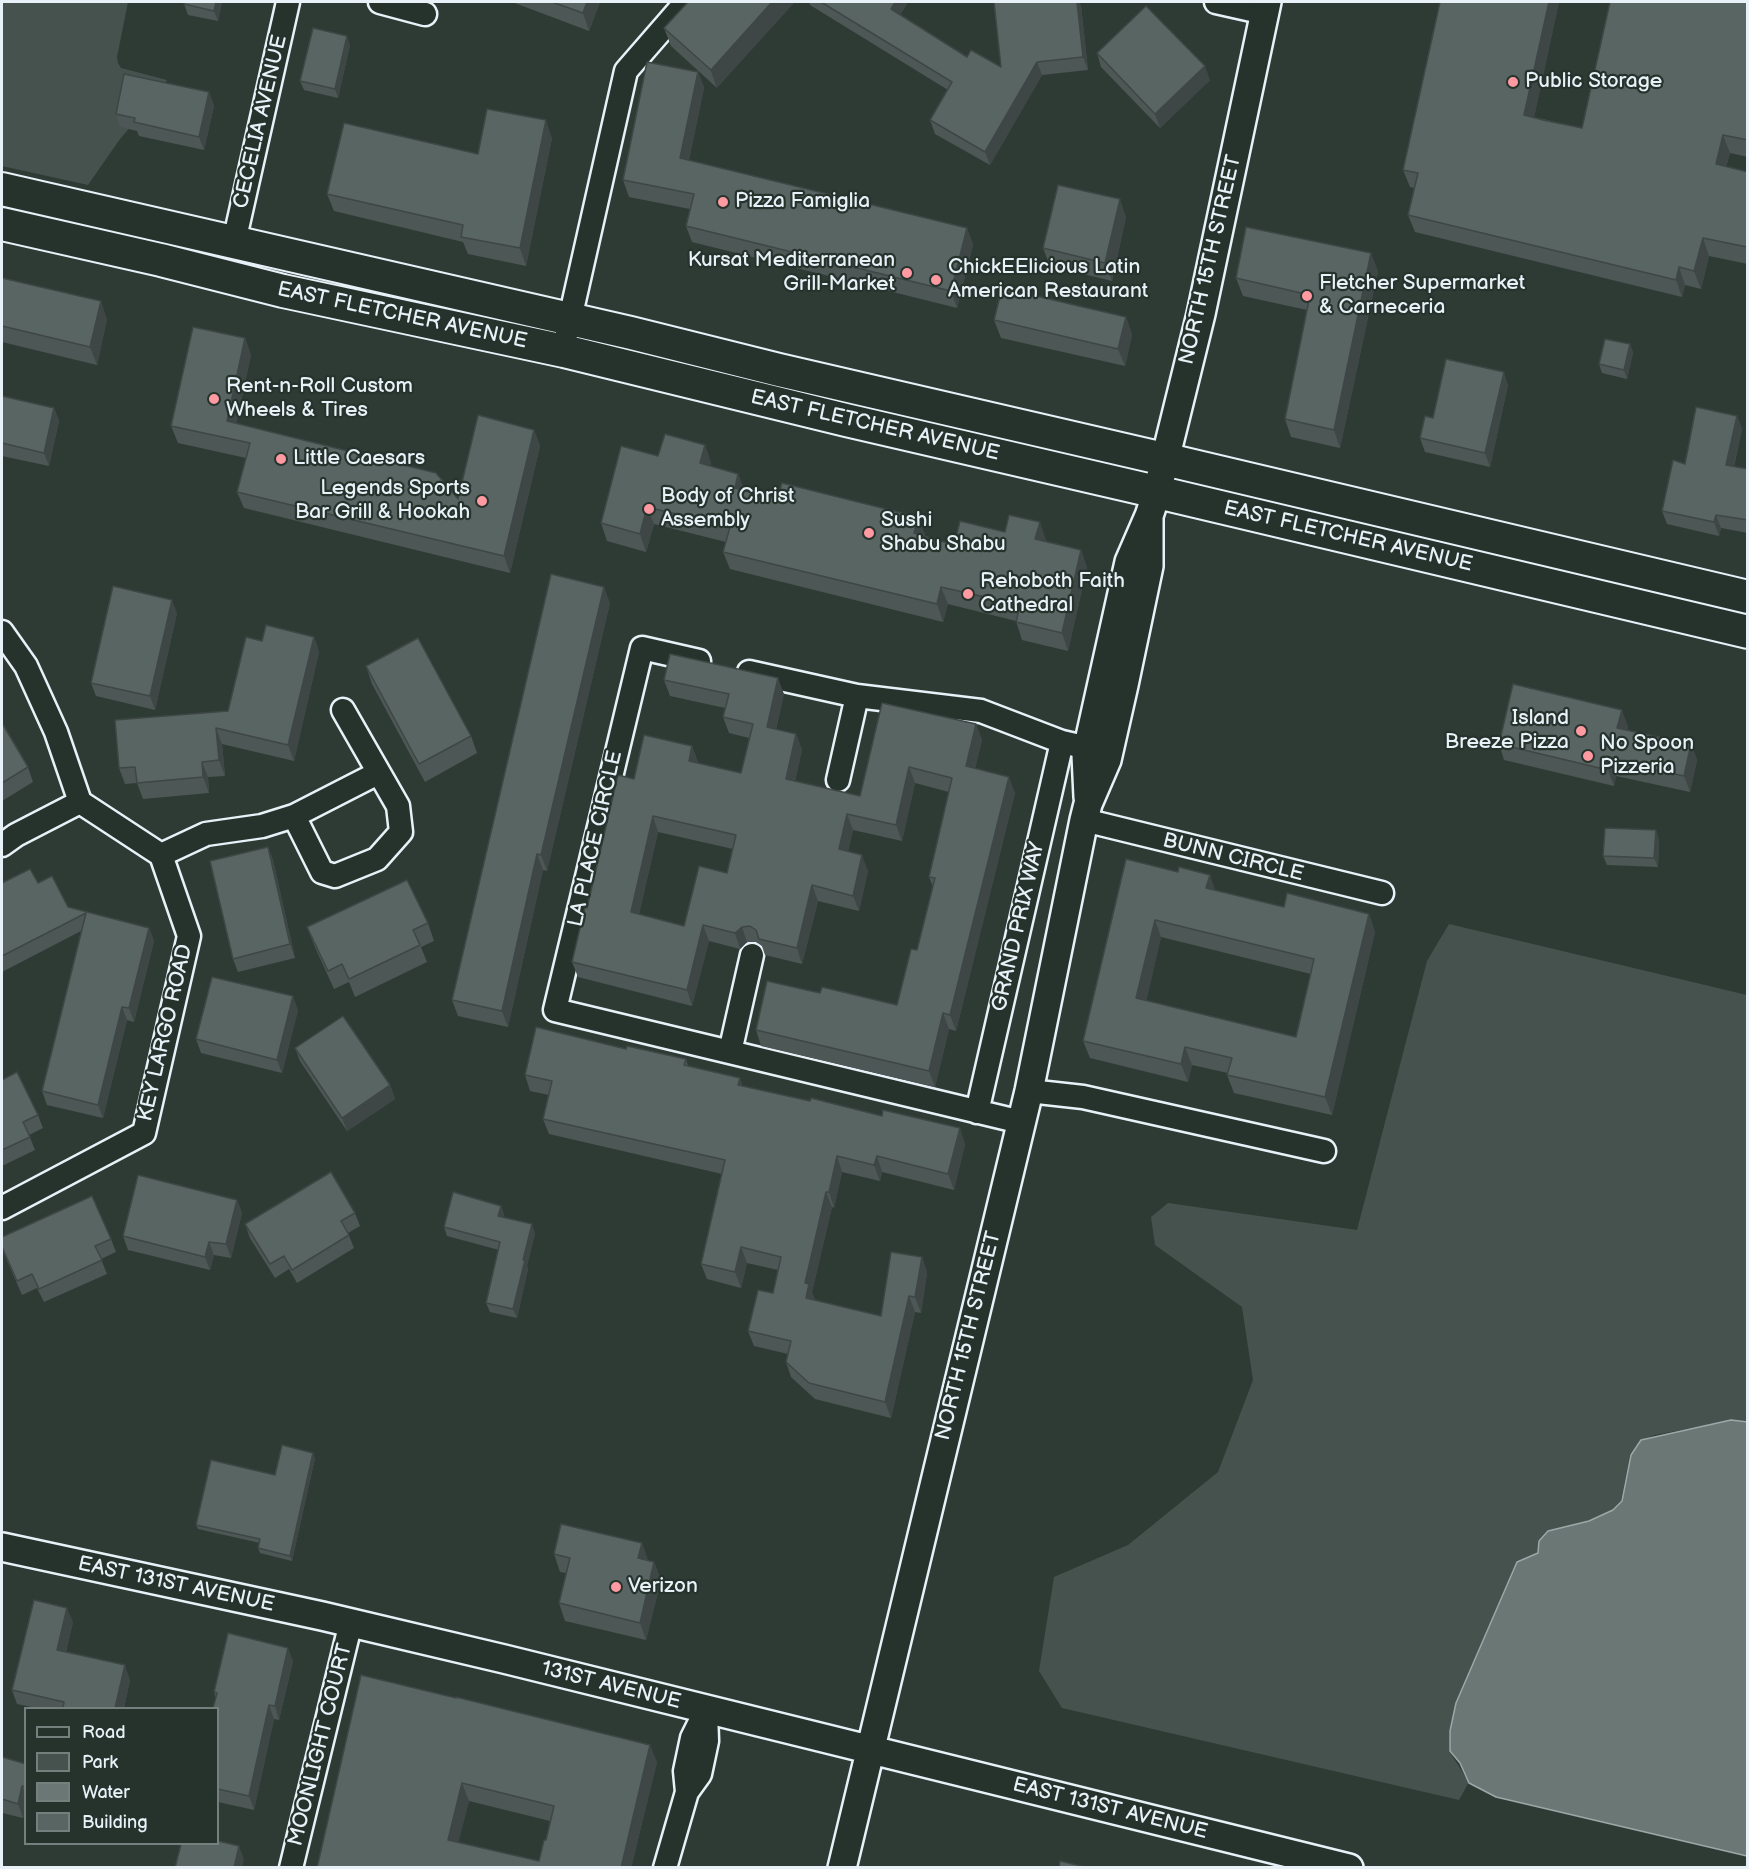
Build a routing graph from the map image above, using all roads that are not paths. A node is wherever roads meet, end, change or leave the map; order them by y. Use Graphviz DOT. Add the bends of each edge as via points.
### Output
graph roads {
  1 [pos="288,2"];
  2 [pos="380,2"];
  3 [pos="686,2"];
  4 [pos="1222,3"];
  5 [pos="1266,7"];
  6 [pos="425,14"];
  7 [pos="2,189"];
  8 [pos="8,226"];
  9 [pos="234,242"];
  10 [pos="570,319"];
  11 [pos="564,351"];
  12 [pos="1164,459"];
  13 [pos="1153,504"];
  14 [pos="1597,562"];
  15 [pos="1590,595"];
  16 [pos="1748,597"];
  17 [pos="2,632"];
  18 [pos="1748,632"];
  19 [pos="857,696"];
  20 [pos="343,710"];
  21 [pos="1062,742"];
  22 [pos="1088,748"];
  23 [pos="378,773"];
  24 [pos="838,780"];
  25 [pos="80,802"];
  26 [pos="1086,812"];
  27 [pos="294,816"];
  28 [pos="2,845"];
  29 [pos="161,855"];
  30 [pos="1382,893"];
  31 [pos="752,955"];
  32 [pos="730,1052"];
  33 [pos="1029,1091"];
  34 [pos="977,1112"];
  35 [pos="1021,1122"];
  36 [pos="1324,1151"];
  37 [pos="2,1208"];
  38 [pos="2,1546"];
  39 [pos="351,1623"];
  40 [pos="706,1710"];
  41 [pos="870,1750"];
  42 [pos="291,1868"];
  43 [pos="665,1868"];
  44 [pos="842,1868"];
  45 [pos="1349,1868"];
  1 -- 9 [label="street, CECELIA AVENUE"];
  2 -- 6 [label="street"];
  3 -- 10 [label="street" via="626,71"];
  4 -- 5 [label="street"];
  5 -- 12 [label="street, NORTH 15TH STREET" via="1201,314"];
  7 -- 9 [label="main road, EAST FLETCHER AVENUE"];
  8 -- 9 [label="main road" via="76,225 165,244"];
  8 -- 11 [label="main road, EAST FLETCHER AVENUE" via="283,291"];
  9 -- 10 [label="main road, EAST FLETCHER AVENUE"];
  10 -- 11 [label="street"];
  10 -- 12 [label="main road, EAST FLETCHER AVENUE"];
  11 -- 13 [label="main road, EAST FLETCHER AVENUE" via="846,420"];
  12 -- 13 [label="street, NORTH 15TH STREET"];
  12 -- 14 [label="main road, EAST FLETCHER AVENUE"];
  13 -- 15 [label="main road, EAST FLETCHER AVENUE"];
  13 -- 22 [label="street, NORTH 15TH STREET" via="1129,562"];
  13 -- 26 [label="street, NORTH 15TH STREET" via="1145,588 1107,760"];
  14 -- 15 [label="main road"];
  14 -- 16 [label="main road, EAST FLETCHER AVENUE"];
  15 -- 18 [label="main road, EAST FLETCHER AVENUE"];
  17 -- 25 [label="street" via="26,666 56,732"];
  19 -- 21 [label="street, LA PLACE CIRCLE" via="981,711"];
  19 -- 24 [label="street"];
  19 -- 32 [label="street, LA PLACE CIRCLE" via="642,648 555,1010"];
  20 -- 23 [label="street"];
  21 -- 22 [label="street, LA PLACE CIRCLE"];
  21 -- 34 [label="street, GRAND PRIX WAY"];
  22 -- 26 [label="street, NORTH 15TH STREET"];
  23 -- 27 [label="street"];
  23 -- 27 [label="street" via="398,806 400,832 377,859 334,876 322,872"];
  25 -- 28 [label="street"];
  25 -- 29 [label="street"];
  26 -- 30 [label="street, BUNN CIRCLE"];
  26 -- 33 [label="street, NORTH 15TH STREET"];
  27 -- 29 [label="street" via="262,826 206,834"];
  29 -- 37 [label="street, KEY LARGO ROAD" via="189,936 144,1132"];
  31 -- 32 [label="street"];
  32 -- 34 [label="street, LA PLACE CIRCLE"];
  33 -- 35 [label="street, NORTH 15TH STREET"];
  33 -- 36 [label="street" via="1083,1097"];
  34 -- 35 [label="street, LA PLACE CIRCLE"];
  35 -- 41 [label="street, NORTH 15TH STREET"];
  38 -- 39 [label="street, EAST 131ST AVENUE"];
  39 -- 40 [label="street, 131ST AVENUE"];
  39 -- 42 [label="street, MOONLIGHT COURT"];
  40 -- 41 [label="street, 131ST AVENUE"];
  40 -- 43 [label="street" via="707,1741 700,1774 687,1792"];
  41 -- 44 [label="street, NORTH 15TH STREET"];
  41 -- 45 [label="street, EAST 131ST AVENUE"];
}
